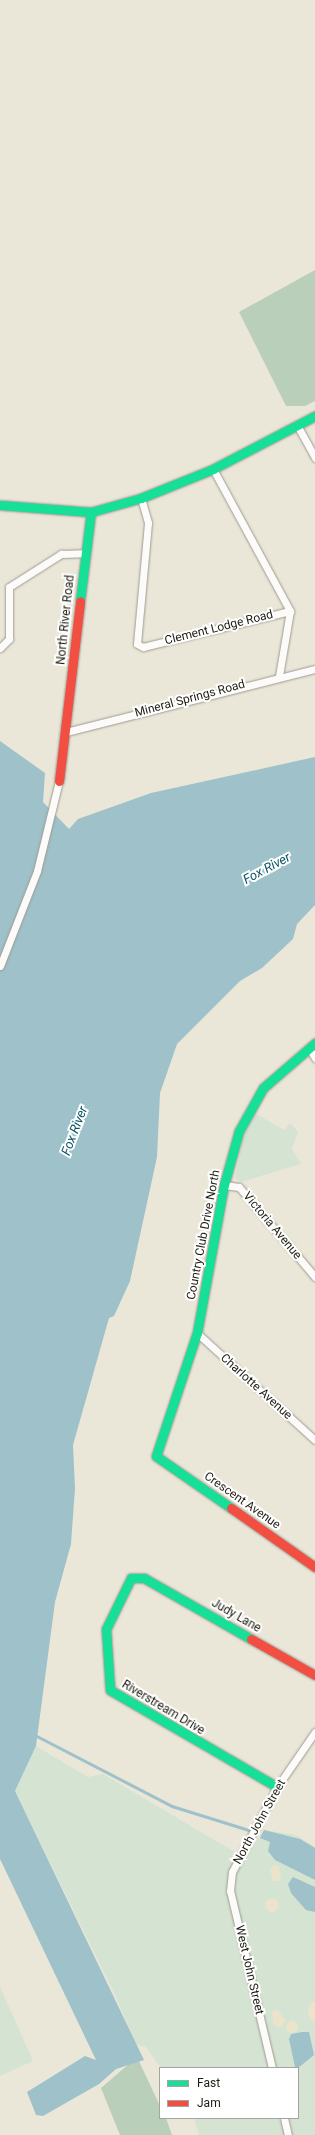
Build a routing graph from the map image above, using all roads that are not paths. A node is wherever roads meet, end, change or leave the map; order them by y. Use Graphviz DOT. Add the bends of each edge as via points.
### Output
graph roads {
  1 [pos="315,416"];
  2 [pos="297,425"];
  3 [pos="315,458"];
  4 [pos="213,469"];
  5 [pos="141,498"];
  6 [pos="0,505"];
  7 [pos="91,512"];
  8 [pos="84,553"];
  9 [pos="290,610"];
  10 [pos="0,648"];
  11 [pos="315,670"];
  12 [pos="278,676"];
  13 [pos="66,732"];
  14 [pos="59,781"];
  15 [pos="0,966"];
  16 [pos="312,1046"];
  17 [pos="315,1058"];
  18 [pos="224,1185"];
  19 [pos="315,1277"];
  20 [pos="197,1333"];
  21 [pos="315,1440"];
  22 [pos="156,1456"];
  23 [pos="315,1567"];
  24 [pos="144,1578"];
  25 [pos="315,1676"];
  26 [pos="315,1732"];
  27 [pos="308,1745"];
  28 [pos="315,1749"];
  29 [pos="277,1787"];
  30 [pos="232,1872"];
  31 [pos="272,2067"];
  32 [pos="284,2119"];
  33 [pos="288,2135"];
  1 -- 2 [label="street"];
  2 -- 3 [label="street"];
  2 -- 4 [label="street"];
  4 -- 5 [label="street"];
  4 -- 9 [label="street, Clement Lodge Road"];
  5 -- 7 [label="street"];
  5 -- 9 [label="street, Clement Lodge Road" via="148,523 136,644 143,647"];
  6 -- 7 [label="street"];
  7 -- 8 [label="street, North River Road"];
  8 -- 10 [label="street" via="61,554 9,587 9,639"];
  8 -- 13 [label="street, North River Road"];
  9 -- 12 [label="street"];
  11 -- 12 [label="street, Mineral Springs Road"];
  12 -- 13 [label="street, Mineral Springs Road"];
  13 -- 14 [label="street, North River Road"];
  14 -- 15 [label="street, North River Road" via="37,871"];
  16 -- 17 [label="street"];
  16 -- 18 [label="street, Country Club Drive North" via="276,1074 252,1102 239,1132"];
  18 -- 19 [label="street, Victoria Avenue" via="239,1187"];
  18 -- 20 [label="street, Country Club Drive North"];
  20 -- 21 [label="street, Charlotte Avenue"];
  20 -- 22 [label="street, Country Club Drive North"];
  22 -- 23 [label="street, Crescent Avenue"];
  24 -- 25 [label="street, Judy Lane"];
  24 -- 29 [label="street, Riverstream Drive" via="130,1578 106,1629 110,1690"];
  26 -- 27 [label="street, North John Street"];
  27 -- 28 [label="street"];
  27 -- 29 [label="street, North John Street"];
  29 -- 30 [label="street, North John Street"];
  30 -- 31 [label="street, West John Street" via="230,1891"];
  32 -- 33 [label="street"];
}
